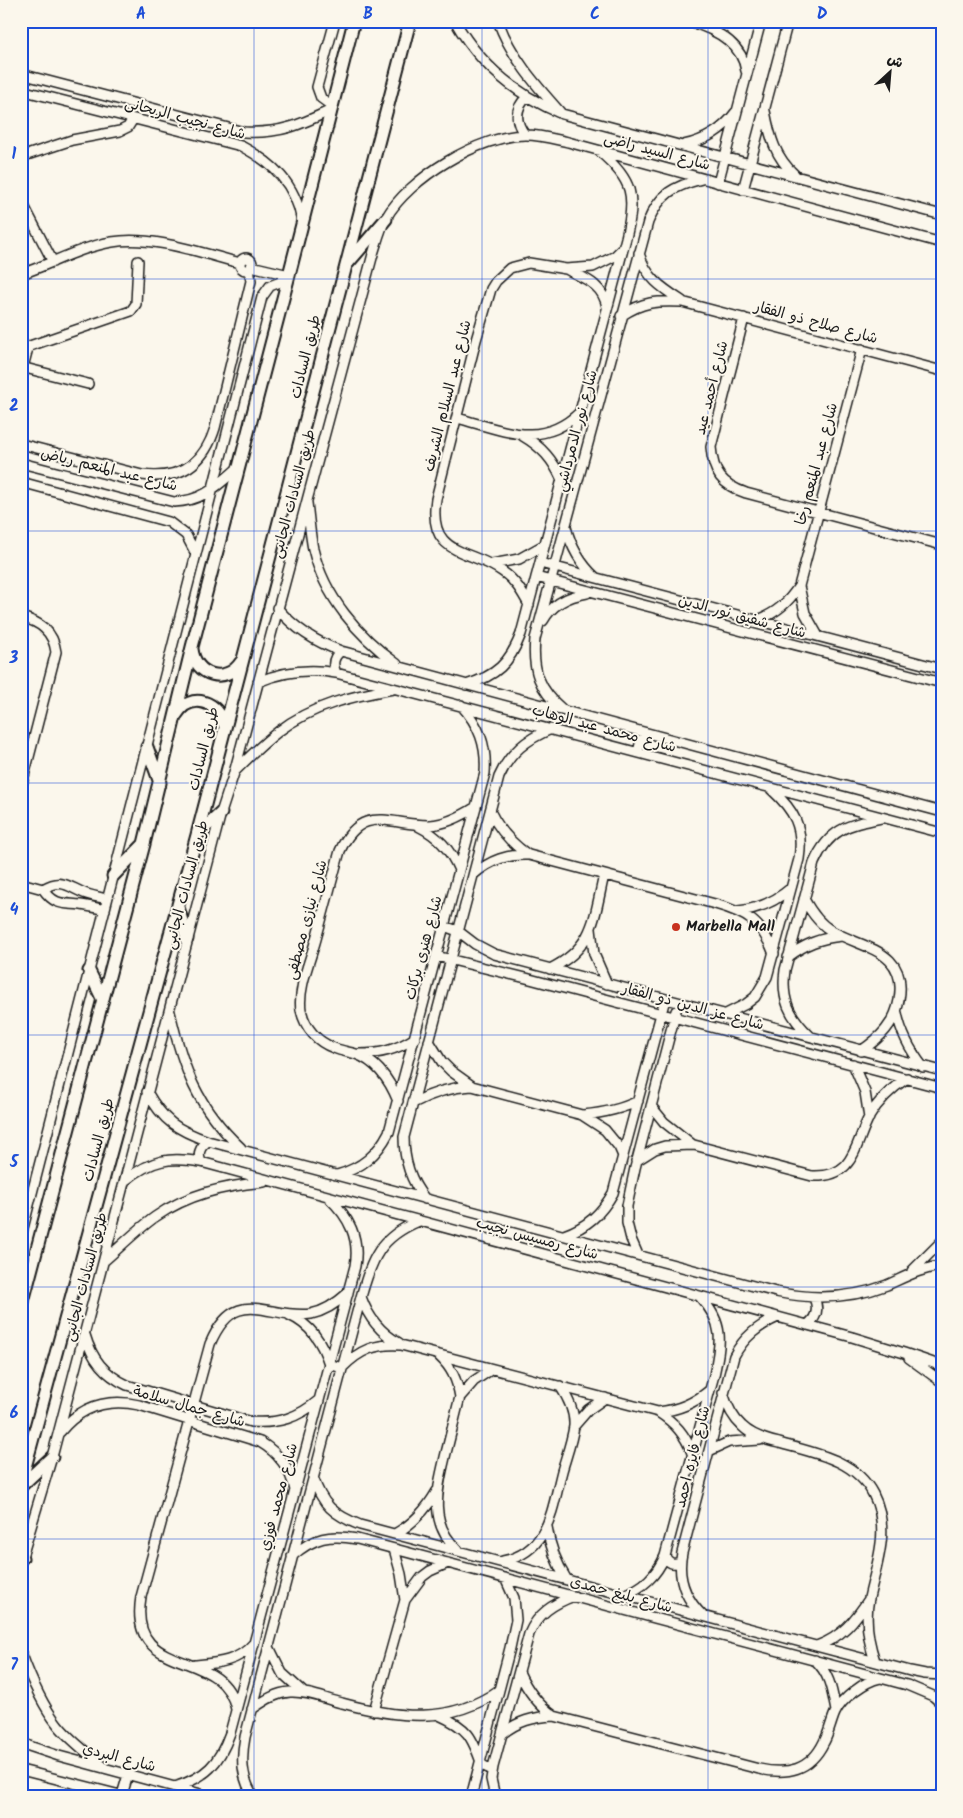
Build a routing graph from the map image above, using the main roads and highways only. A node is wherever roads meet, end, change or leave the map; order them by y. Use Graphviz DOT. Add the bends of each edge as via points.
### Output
graph roads {
  1 [pos="354,21"];
  2 [pos="410,21"];
  3 [pos="386,218"];
  4 [pos="345,266"];
  5 [pos="192,647"];
  6 [pos="243,659"];
  7 [pos="174,718"];
  8 [pos="225,727"];
  9 [pos="147,747"];
  10 [pos="160,783"];
  11 [pos="221,813"];
  12 [pos="197,835"];
  13 [pos="144,844"];
  14 [pos="113,876"];
  15 [pos="178,906"];
  16 [pos="187,939"];
  17 [pos="89,971"];
  18 [pos="102,998"];
  19 [pos="21,1309"];
  20 [pos="52,1457"];
  21 [pos="21,1484"];
  1 -- 5 [label="main road"];
  2 -- 4 [label="main road, طريق السادات"];
  3 -- 4 [label="main road"];
  4 -- 6 [label="main road, طريق السادات"];
  5 -- 6 [label="main road" via="197,664 212,674 230,672"];
  5 -- 7 [label="main road"];
  6 -- 8 [label="main road, طريق السادات"];
  7 -- 8 [label="main road" via="186,704 203,702 219,710"];
  7 -- 10 [label="main road"];
  8 -- 12 [label="main road, طريق السادات"];
  9 -- 10 [label="main road"];
  10 -- 13 [label="main road"];
  11 -- 12 [label="main road"];
  12 -- 15 [label="main road, طريق السادات"];
  13 -- 14 [label="main road"];
  13 -- 18 [label="main road"];
  15 -- 16 [label="main road"];
  15 -- 21 [label="main road, طريق السادات"];
  17 -- 18 [label="main road"];
  18 -- 19 [label="main road"];
  20 -- 21 [label="main road"];
}
